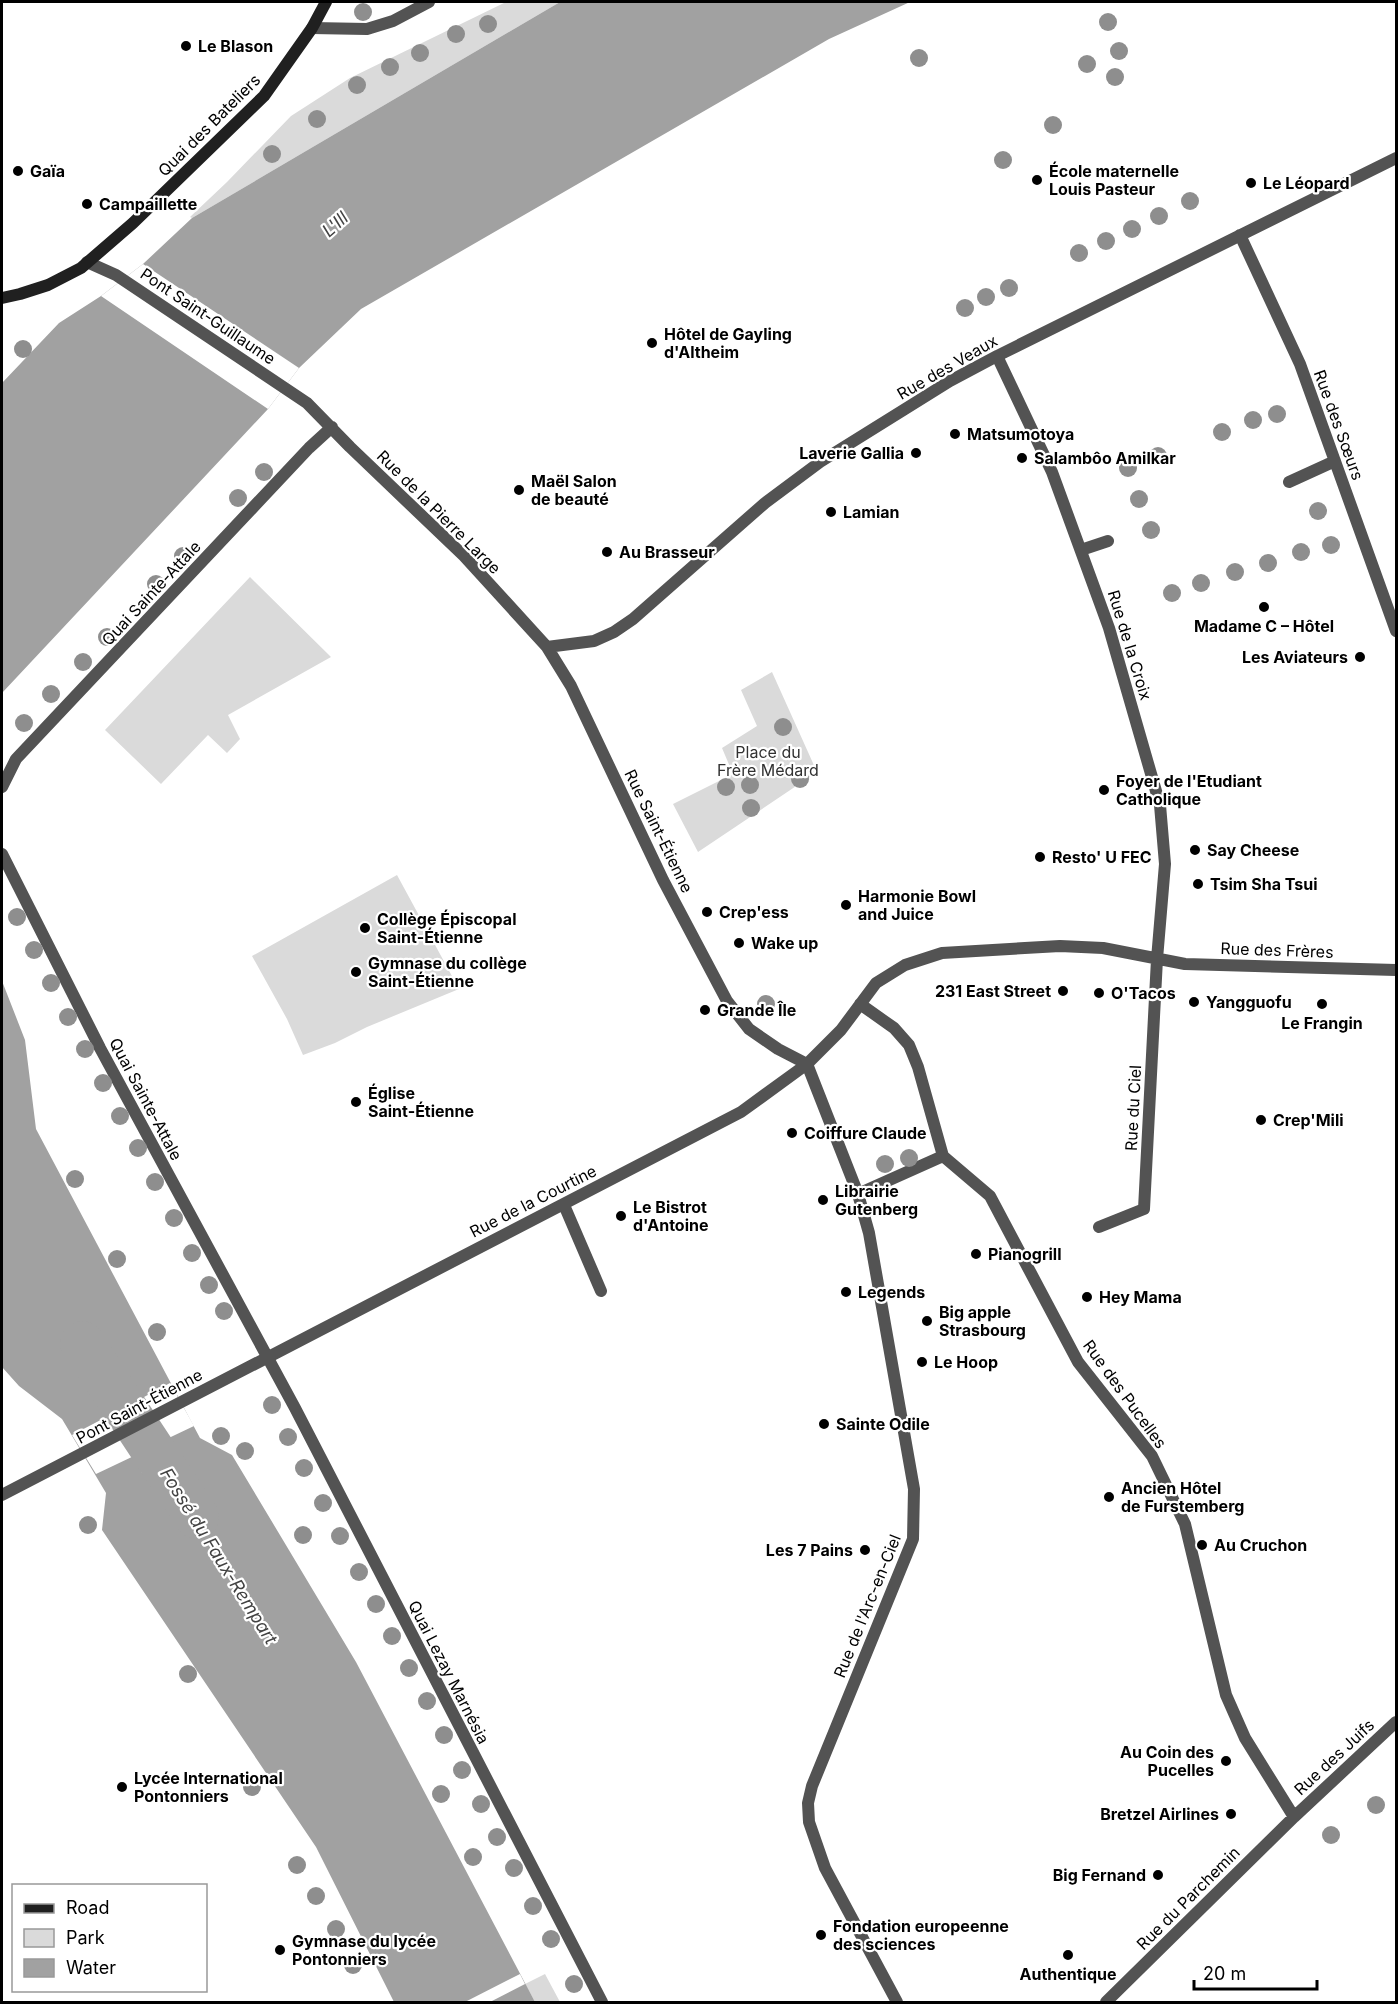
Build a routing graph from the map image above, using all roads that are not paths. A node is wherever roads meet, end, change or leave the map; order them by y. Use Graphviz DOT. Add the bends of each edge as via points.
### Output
graph roads {
  1 [pos="326,2"];
  2 [pos="429,2"];
  3 [pos="312,28"];
  4 [pos="1396,158"];
  5 [pos="1240,235"];
  6 [pos="87,262"];
  7 [pos="2,298"];
  8 [pos="997,356"];
  9 [pos="307,403"];
  10 [pos="332,427"];
  11 [pos="1335,461"];
  12 [pos="1289,482"];
  13 [pos="1108,540"];
  14 [pos="1081,550"];
  15 [pos="1396,631"];
  16 [pos="546,647"];
  17 [pos="2,787"];
  18 [pos="2,854"];
  19 [pos="1157,959"];
  20 [pos="1396,970"];
  21 [pos="860,1004"];
  22 [pos="807,1065"];
  23 [pos="943,1156"];
  24 [pos="858,1194"];
  25 [pos="564,1204"];
  26 [pos="1099,1227"];
  27 [pos="601,1291"];
  28 [pos="268,1357"];
  29 [pos="2,1495"];
  30 [pos="1396,1722"];
  31 [pos="1294,1816"];
  32 [pos="602,2002"];
  33 [pos="897,2002"];
  34 [pos="1106,2002"];
  1 -- 3 [label="street, Quai des Bateliers"];
  2 -- 3 [label="street" via="393,21 367,29"];
  3 -- 6 [label="street, Quai des Bateliers" via="264,96 133,224"];
  4 -- 5 [label="street, Rue des Veaux"];
  5 -- 8 [label="street, Rue des Veaux"];
  5 -- 11 [label="street, Rue des Sœurs" via="1300,364"];
  6 -- 7 [label="street, Quai des Bateliers" via="48,285"];
  6 -- 9 [label="street, Pont Saint-Guillaume" via="116,275"];
  8 -- 14 [label="street, Rue de la Croix" via="1052,472"];
  8 -- 16 [label="street, Rue des Veaux" via="820,462 765,503 614,632 594,641"];
  9 -- 10 [label="street, Rue de la Pierre Large"];
  10 -- 16 [label="street, Rue de la Pierre Large" via="464,556"];
  10 -- 17 [label="street, Quai Sainte-Attale" via="16,759"];
  11 -- 12 [label="street"];
  11 -- 15 [label="street, Rue des Sœurs"];
  13 -- 14 [label="street"];
  14 -- 19 [label="street, Rue de la Croix" via="1109,628 1160,804 1165,864"];
  16 -- 22 [label="street, Rue Saint-Étienne" via="571,686 663,880 727,1001 749,1029"];
  18 -- 28 [label="street, Quai Sainte-Attale" via="100,1048"];
  19 -- 20 [label="street, Rue des Frères" via="1185,964"];
  19 -- 21 [label="street, Rue des Frères" via="1104,948 1060,946 942,953 905,966 876,983"];
  19 -- 26 [label="street, Rue du Ciel" via="1144,1209"];
  21 -- 22 [label="street, Rue de la Courtine"];
  21 -- 23 [label="street" via="909,1045"];
  22 -- 24 [label="street, Rue de l'Arc-en-Ciel"];
  22 -- 25 [label="street, Rue de la Courtine" via="741,1112"];
  23 -- 24 [label="street"];
  23 -- 31 [label="street, Rue des Pucelles" via="990,1196 1078,1362 1152,1456 1185,1524 1226,1695 1245,1738"];
  24 -- 33 [label="street, Rue de l'Arc-en-Ciel" via="914,1489 913,1539 812,1786 808,1813 825,1868"];
  25 -- 27 [label="street"];
  25 -- 28 [label="street, Rue de la Courtine"];
  28 -- 29 [label="street, Pont Saint-Étienne"];
  28 -- 32 [label="street, Quai Lezay Marnésia"];
  30 -- 31 [label="street, Rue des Juifs"];
  31 -- 34 [label="street, Rue du Parchemin"];
}
